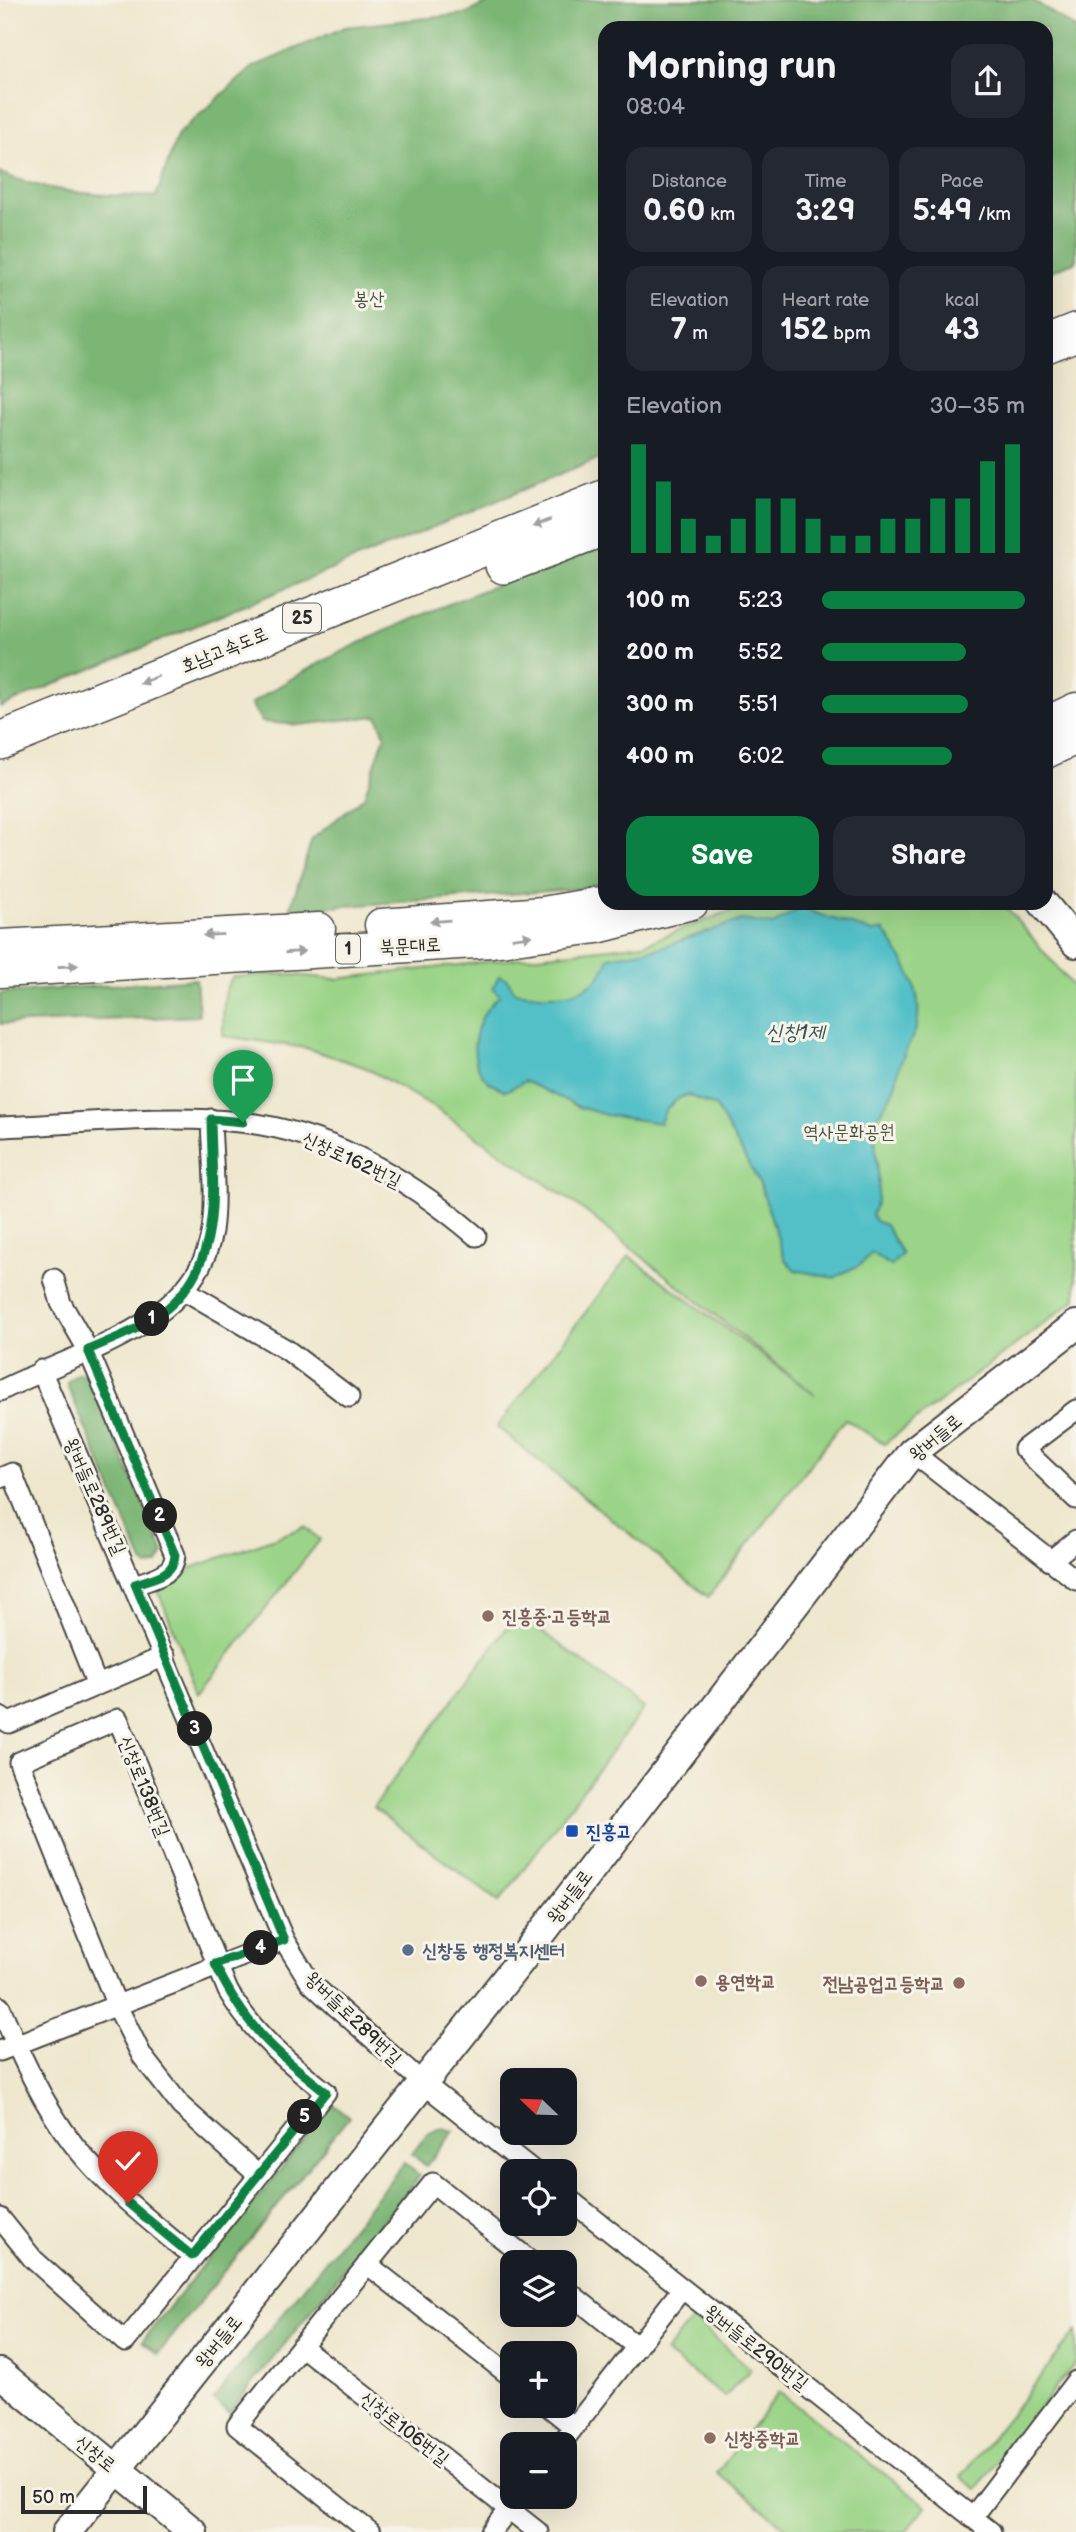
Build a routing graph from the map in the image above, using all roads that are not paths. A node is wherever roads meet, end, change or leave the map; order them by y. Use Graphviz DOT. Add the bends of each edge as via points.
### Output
graph roads {
  1 [pos="1076,306"];
  2 [pos="1053,315"];
  3 [pos="1076,332"];
  4 [pos="1053,341"];
  5 [pos="598,501"];
  6 [pos="598,529"];
  7 [pos="1076,709"];
  8 [pos="1053,720"];
  9 [pos="1076,738"];
  10 [pos="0,741"];
  11 [pos="1053,749"];
  12 [pos="0,769"];
  13 [pos="598,903"];
  14 [pos="665,910"];
  15 [pos="1049,910"];
  16 [pos="1076,943"];
  17 [pos="0,946"];
  18 [pos="0,971"];
  19 [pos="211,1119"];
  20 [pos="0,1128"];
  21 [pos="476,1236"];
  22 [pos="54,1279"];
  23 [pos="186,1291"];
  24 [pos="1076,1325"];
  25 [pos="88,1350"];
  26 [pos="41,1370"];
  27 [pos="0,1391"];
  28 [pos="349,1397"];
  29 [pos="1076,1410"];
  30 [pos="912,1452"];
  31 [pos="0,1478"];
  32 [pos="1076,1499"];
  33 [pos="1076,1540"];
  34 [pos="1051,1561"];
  35 [pos="1076,1580"];
  36 [pos="135,1584"];
  37 [pos="165,1656"];
  38 [pos="97,1685"];
  39 [pos="0,1717"];
  40 [pos="284,1940"];
  41 [pos="215,1964"];
  42 [pos="117,2006"];
  43 [pos="0,2007"];
  44 [pos="8,2049"];
  45 [pos="423,2083"];
  46 [pos="519,2159"];
  47 [pos="258,2175"];
  48 [pos="577,2206"];
  49 [pos="0,2218"];
  50 [pos="517,2250"];
  51 [pos="192,2256"];
  52 [pos="367,2264"];
  53 [pos="682,2289"];
  54 [pos="577,2299"];
  55 [pos="301,2346"];
  56 [pos="637,2347"];
  57 [pos="500,2368"];
  58 [pos="0,2373"];
  59 [pos="1076,2381"];
  60 [pos="563,2418"];
  61 [pos="574,2427"];
  62 [pos="570,2432"];
  63 [pos="116,2469"];
  64 [pos="500,2493"];
  65 [pos="509,2509"];
  66 [pos="519,2509"];
  67 [pos="972,2518"];
  68 [pos="67,2532"];
  69 [pos="193,2532"];
  70 [pos="370,2532"];
  71 [pos="491,2532"];
  72 [pos="538,2532"];
  73 [pos="990,2532"];
  1 -- 2 [label="highway"];
  3 -- 4 [label="highway"];
  5 -- 10 [label="highway, 호남고속도로 / 25, one-way"];
  6 -- 12 [label="highway, 호남고속도로 / 25" via="280,652"];
  7 -- 8 [label="main road"];
  9 -- 11 [label="main road"];
  13 -- 17 [label="main road, 북문대로 / 1, one-way" via="543,913 403,924"];
  18 -- 14 [label="main road, 북문대로 / 1, one-way" via="492,940 597,928"];
  15 -- 16 [label="main road"];
  19 -- 20 [label="street, 신창로162번길"];
  19 -- 21 [label="street, 신창로162번길" via="292,1132 340,1150 400,1179"];
  19 -- 23 [label="street" via="211,1234"];
  22 -- 25 [label="street" via="61,1303"];
  23 -- 25 [label="street" via="148,1322"];
  23 -- 28 [label="street" via="287,1350"];
  24 -- 30 [label="main road, 왕버들로"];
  25 -- 26 [label="street"];
  25 -- 36 [label="street" via="175,1555 168,1572"];
  26 -- 27 [label="street"];
  26 -- 36 [label="street, 왕버들로289번길"];
  29 -- 32 [label="street" via="1024,1449"];
  30 -- 34 [label="street"];
  30 -- 45 [label="main road, 왕버들로"];
  31 -- 38 [label="street" via="12,1473"];
  33 -- 34 [label="street"];
  34 -- 35 [label="street"];
  36 -- 37 [label="street, 왕버들로289번길"];
  37 -- 38 [label="street"];
  37 -- 40 [label="street, 왕버들로289번길"];
  38 -- 39 [label="street" via="9,1723"];
  40 -- 41 [label="street"];
  40 -- 45 [label="street, 왕버들로289번길" via="310,1982"];
  41 -- 42 [label="street"];
  41 -- 42 [label="street, 신창로138번길" via="118,1719 19,1762"];
  41 -- 47 [label="street, 신창로138번길" via="244,2018 272,2050 326,2092"];
  42 -- 44 [label="street"];
  42 -- 47 [label="street, 신창로138번길" via="142,2056 181,2106"];
  43 -- 44 [label="street"];
  44 -- 51 [label="street" via="74,2144 128,2203"];
  45 -- 46 [label="street"];
  45 -- 63 [label="main road, 왕버들로"];
  47 -- 51 [label="street, 신창로138번길"];
  48 -- 53 [label="street, 왕버들로290번길"];
  49 -- 51 [label="street, 신창로138번길" via="33,2259 125,2342"];
  50 -- 52 [label="street" via="433,2183"];
  52 -- 55 [label="street"];
  52 -- 57 [label="street"];
  53 -- 56 [label="street"];
  53 -- 67 [label="street, 왕버들로290번길"];
  54 -- 56 [label="street"];
  55 -- 64 [label="street, 신창로106번길"];
  55 -- 70 [label="street" via="237,2426"];
  56 -- 61 [label="street"];
  58 -- 63 [label="main road, 신창로"];
  59 -- 67 [label="street"];
  60 -- 61 [label="street"];
  61 -- 62 [label="street"];
  63 -- 68 [label="main road, 왕버들로"];
  63 -- 69 [label="main road, 신창로"];
  65 -- 71 [label="street"];
  66 -- 72 [label="street, 신창로106번길"];
  67 -- 73 [label="street, 왕버들로290번길"];
}
